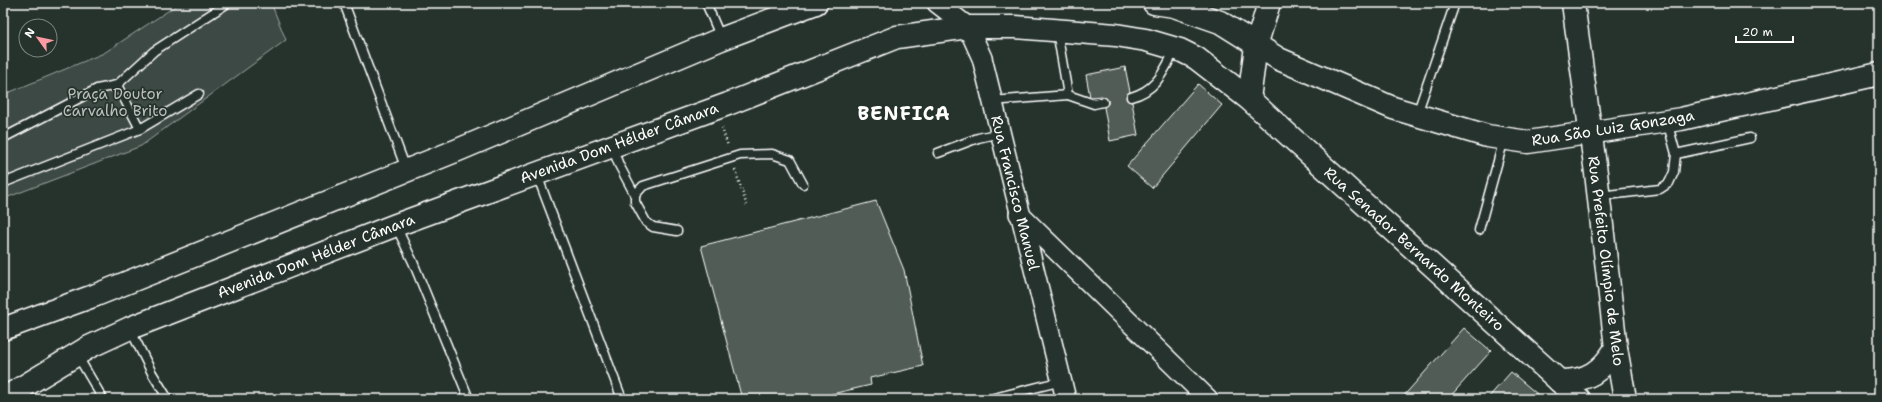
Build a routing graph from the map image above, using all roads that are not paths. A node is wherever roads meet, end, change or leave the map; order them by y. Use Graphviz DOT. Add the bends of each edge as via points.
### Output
graph roads {
  1 [pos="228,3"];
  2 [pos="344,3"];
  3 [pos="706,3"];
  4 [pos="816,3"];
  5 [pos="937,3"];
  6 [pos="1269,3"];
  7 [pos="1455,3"];
  8 [pos="1573,3"];
  9 [pos="1166,4"];
  10 [pos="968,26"];
  11 [pos="1057,30"];
  12 [pos="721,39"];
  13 [pos="1256,46"];
  14 [pos="1175,48"];
  15 [pos="1879,74"];
  16 [pos="117,85"];
  17 [pos="199,94"];
  18 [pos="1068,95"];
  19 [pos="1131,97"];
  20 [pos="1249,100"];
  21 [pos="992,101"];
  22 [pos="1103,102"];
  23 [pos="1417,115"];
  24 [pos="1667,120"];
  25 [pos="140,129"];
  26 [pos="1000,133"];
  27 [pos="1590,134"];
  28 [pos="3,138"];
  29 [pos="1750,138"];
  30 [pos="1505,139"];
  31 [pos="612,146"];
  32 [pos="938,153"];
  33 [pos="1676,154"];
  34 [pos="406,170"];
  35 [pos="536,172"];
  36 [pos="4,180"];
  37 [pos="803,184"];
  38 [pos="635,195"];
  39 [pos="1598,196"];
  40 [pos="1019,214"];
  41 [pos="396,225"];
  42 [pos="1479,230"];
  43 [pos="677,231"];
  44 [pos="130,328"];
  45 [pos="3,329"];
  46 [pos="1616,348"];
  47 [pos="77,355"];
  48 [pos="1062,380"];
  49 [pos="1559,381"];
  50 [pos="3,399"];
  51 [pos="103,399"];
  52 [pos="168,399"];
  53 [pos="469,399"];
  54 [pos="622,399"];
  55 [pos="990,399"];
  56 [pos="1066,399"];
  57 [pos="1208,399"];
  58 [pos="1579,399"];
  59 [pos="1625,399"];
  1 -- 16 [label="lane" via="154,51"];
  2 -- 34 [label="lane"];
  3 -- 12 [label="lane"];
  4 -- 12 [label="main road"];
  5 -- 10 [label="street, Rua Francisco Manuel"];
  6 -- 13 [label="main road"];
  7 -- 23 [label="lane"];
  8 -- 27 [label="main road, Rua Prefeito Olímpio de Melo"];
  9 -- 13 [label="main road, Rua São Luiz Gonzaga" via="1220,22"];
  10 -- 11 [label="main road, Avenida Dom Hélder Câmara"];
  10 -- 21 [label="street, Rua Francisco Manuel" via="982,58"];
  10 -- 31 [label="main road, Avenida Dom Hélder Câmara" via="897,37 728,104"];
  11 -- 14 [label="main road, Avenida Dom Hélder Câmara" via="1116,35"];
  11 -- 18 [label="lane"];
  12 -- 34 [label="main road"];
  13 -- 20 [label="main road"];
  13 -- 23 [label="main road, Rua São Luiz Gonzaga" via="1302,70 1393,108"];
  14 -- 19 [label="lane" via="1157,82 1143,94"];
  14 -- 20 [label="main road, Avenida Dom Hélder Câmara" via="1196,58"];
  15 -- 24 [label="main road, Rua São Luiz Gonzaga"];
  16 -- 25 [label="lane"];
  16 -- 28 [label="lane" via="96,89"];
  17 -- 25 [label="lane"];
  18 -- 21 [label="lane"];
  18 -- 22 [label="lane" via="1094,104"];
  20 -- 49 [label="main road, Rua Senador Bernardo Monteiro"];
  21 -- 26 [label="street, Rua Francisco Manuel"];
  23 -- 30 [label="main road, Rua São Luiz Gonzaga"];
  24 -- 27 [label="main road, Rua São Luiz Gonzaga"];
  24 -- 33 [label="lane"];
  25 -- 36 [label="lane"];
  26 -- 32 [label="lane"];
  26 -- 40 [label="street, Rua Francisco Manuel"];
  27 -- 30 [label="main road, Rua São Luiz Gonzaga" via="1528,142"];
  27 -- 39 [label="main road, Rua Prefeito Olímpio de Melo"];
  29 -- 33 [label="lane"];
  30 -- 42 [label="lane"];
  31 -- 35 [label="main road, Avenida Dom Hélder Câmara"];
  31 -- 38 [label="lane"];
  33 -- 39 [label="lane" via="1674,172 1669,183 1660,189"];
  34 -- 45 [label="main road" via="96,295"];
  35 -- 41 [label="main road, Avenida Dom Hélder Câmara"];
  35 -- 54 [label="lane"];
  37 -- 38 [label="lane" via="790,160 772,154 740,155 643,186"];
  38 -- 43 [label="lane" via="635,202 646,222 653,227"];
  39 -- 46 [label="main road, Rua Prefeito Olímpio de Melo"];
  40 -- 48 [label="street, Rua Francisco Manuel"];
  40 -- 57 [label="street"];
  41 -- 44 [label="main road, Avenida Dom Hélder Câmara"];
  41 -- 53 [label="lane"];
  44 -- 47 [label="main road, Avenida Dom Hélder Câmara"];
  44 -- 52 [label="lane"];
  46 -- 49 [label="main road" via="1602,367 1592,374 1572,381"];
  46 -- 59 [label="main road, Rua Prefeito Olímpio de Melo"];
  47 -- 50 [label="main road, Avenida Dom Hélder Câmara"];
  47 -- 51 [label="lane"];
  48 -- 55 [label="lane"];
  48 -- 56 [label="street, Rua Francisco Manuel"];
  49 -- 58 [label="main road, Rua Senador Bernardo Monteiro"];
}
